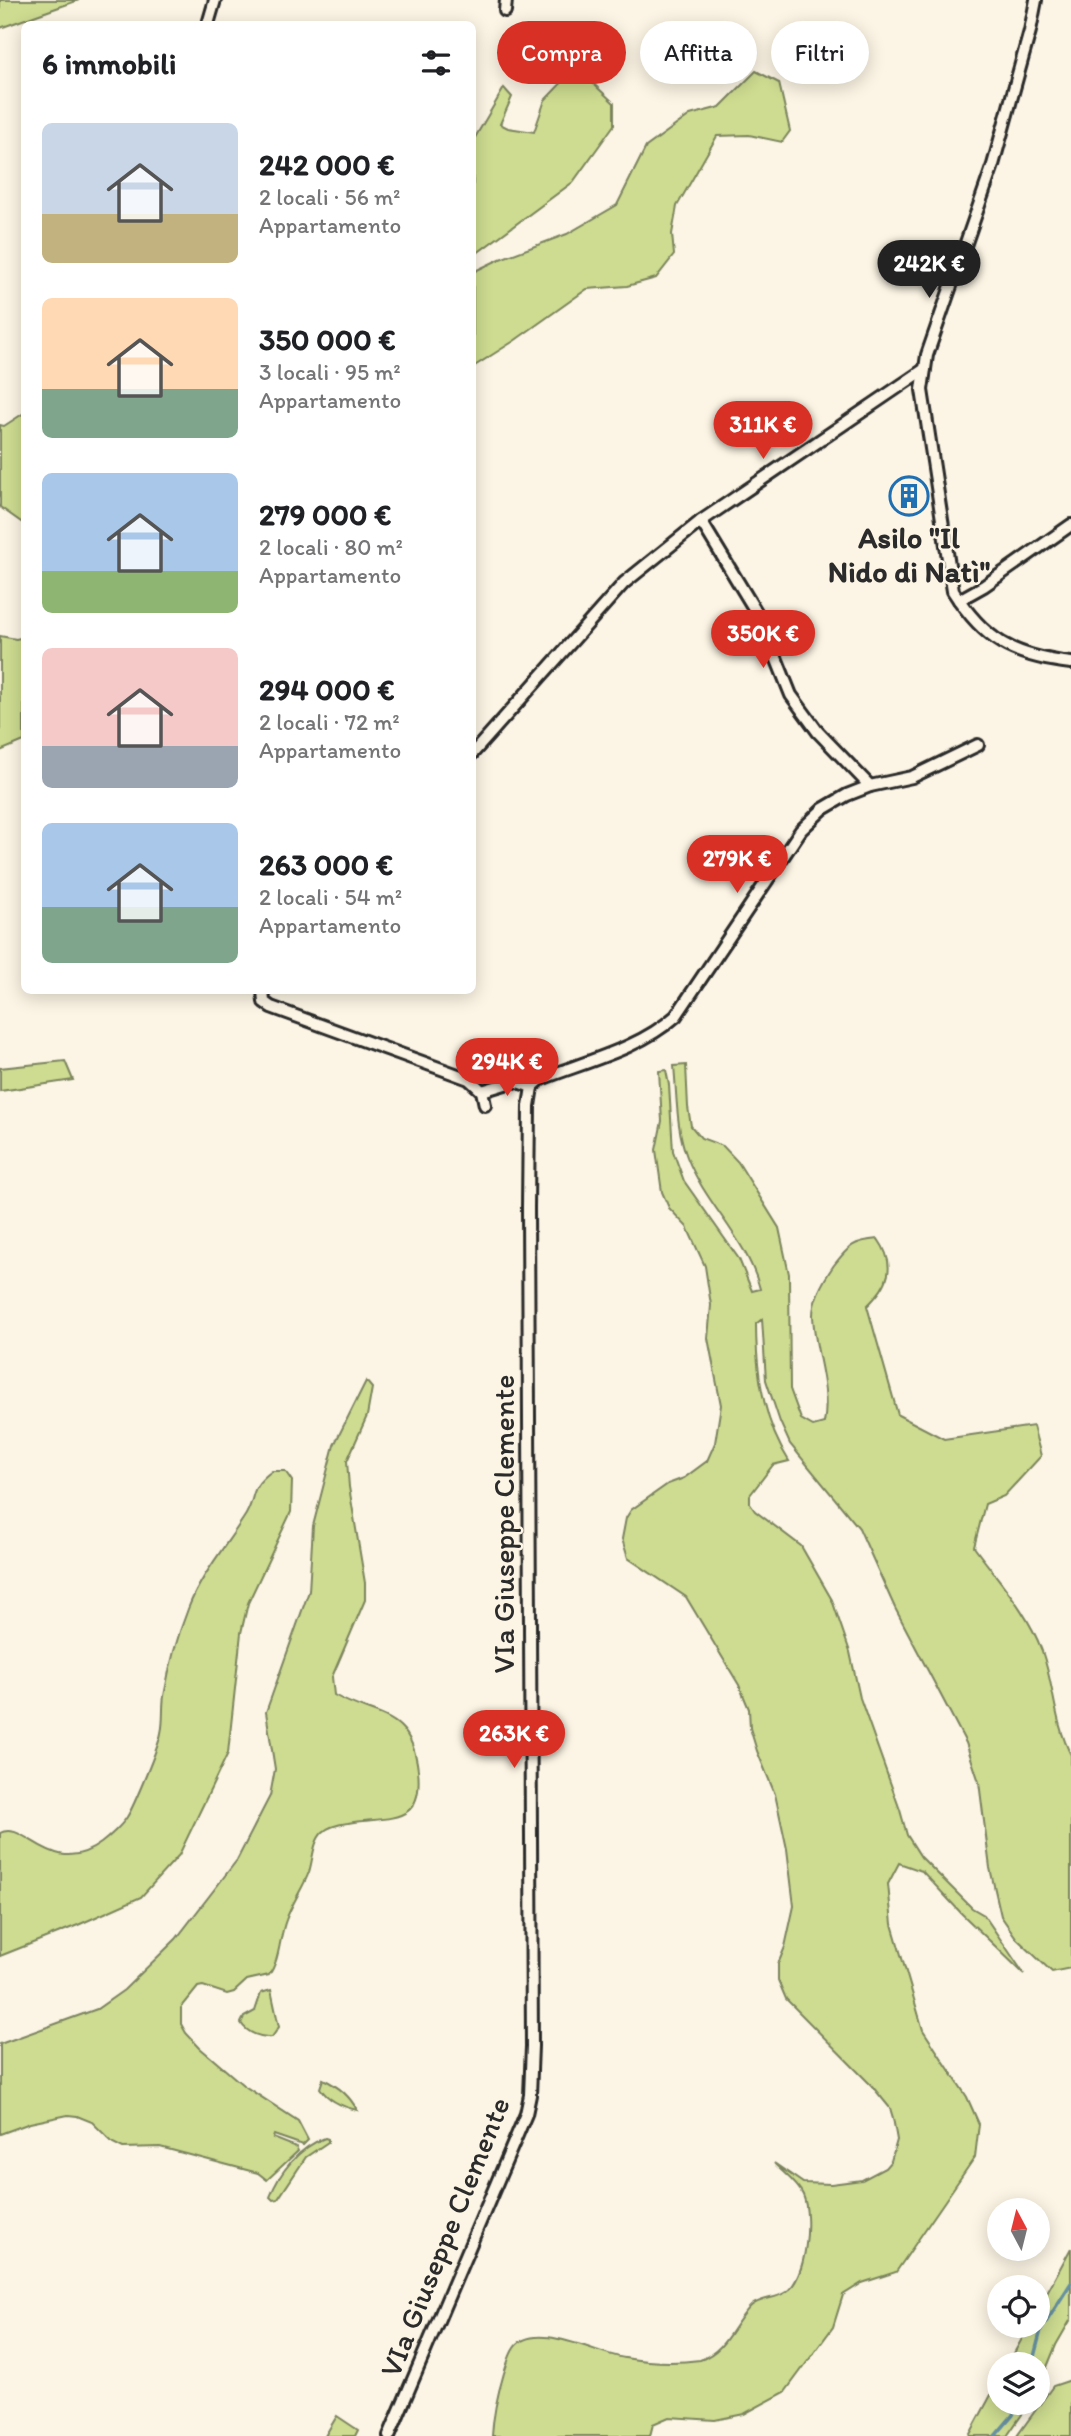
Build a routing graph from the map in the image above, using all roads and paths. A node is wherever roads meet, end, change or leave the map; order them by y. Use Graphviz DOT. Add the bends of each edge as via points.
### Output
graph roads {
  1 [pos="215,0"];
  2 [pos="1036,0"];
  3 [pos="209,21"];
  4 [pos="925,369"];
  5 [pos="701,521"];
  6 [pos="1071,525"];
  7 [pos="959,600"];
  8 [pos="1071,663"];
  9 [pos="978,745"];
  10 [pos="476,750"];
  11 [pos="870,786"];
  12 [pos="263,994"];
  13 [pos="532,1087"];
  14 [pos="482,1091"];
  15 [pos="485,1105"];
  16 [pos="389,2436"];
  1 -- 3 [label="street"];
  2 -- 4 [label="street" via="993,165"];
  4 -- 5 [label="street"];
  4 -- 7 [label="street" via="922,390 946,558"];
  5 -- 10 [label="street" via="624,583"];
  5 -- 11 [label="street" via="761,620 791,695 818,732"];
  6 -- 7 [label="street"];
  7 -- 8 [label="street" via="984,632 1005,645"];
  9 -- 11 [label="street" via="912,776"];
  11 -- 13 [label="street" via="831,803 801,830 676,1016 643,1040 541,1079"];
  12 -- 14 [label="street" via="271,1007 469,1079"];
  13 -- 14 [label="street" via="515,1081"];
  13 -- 16 [label="street, VIa Giuseppe Clemente" via="528,1208 530,2095 518,2134"];
  14 -- 15 [label="street"];
}
